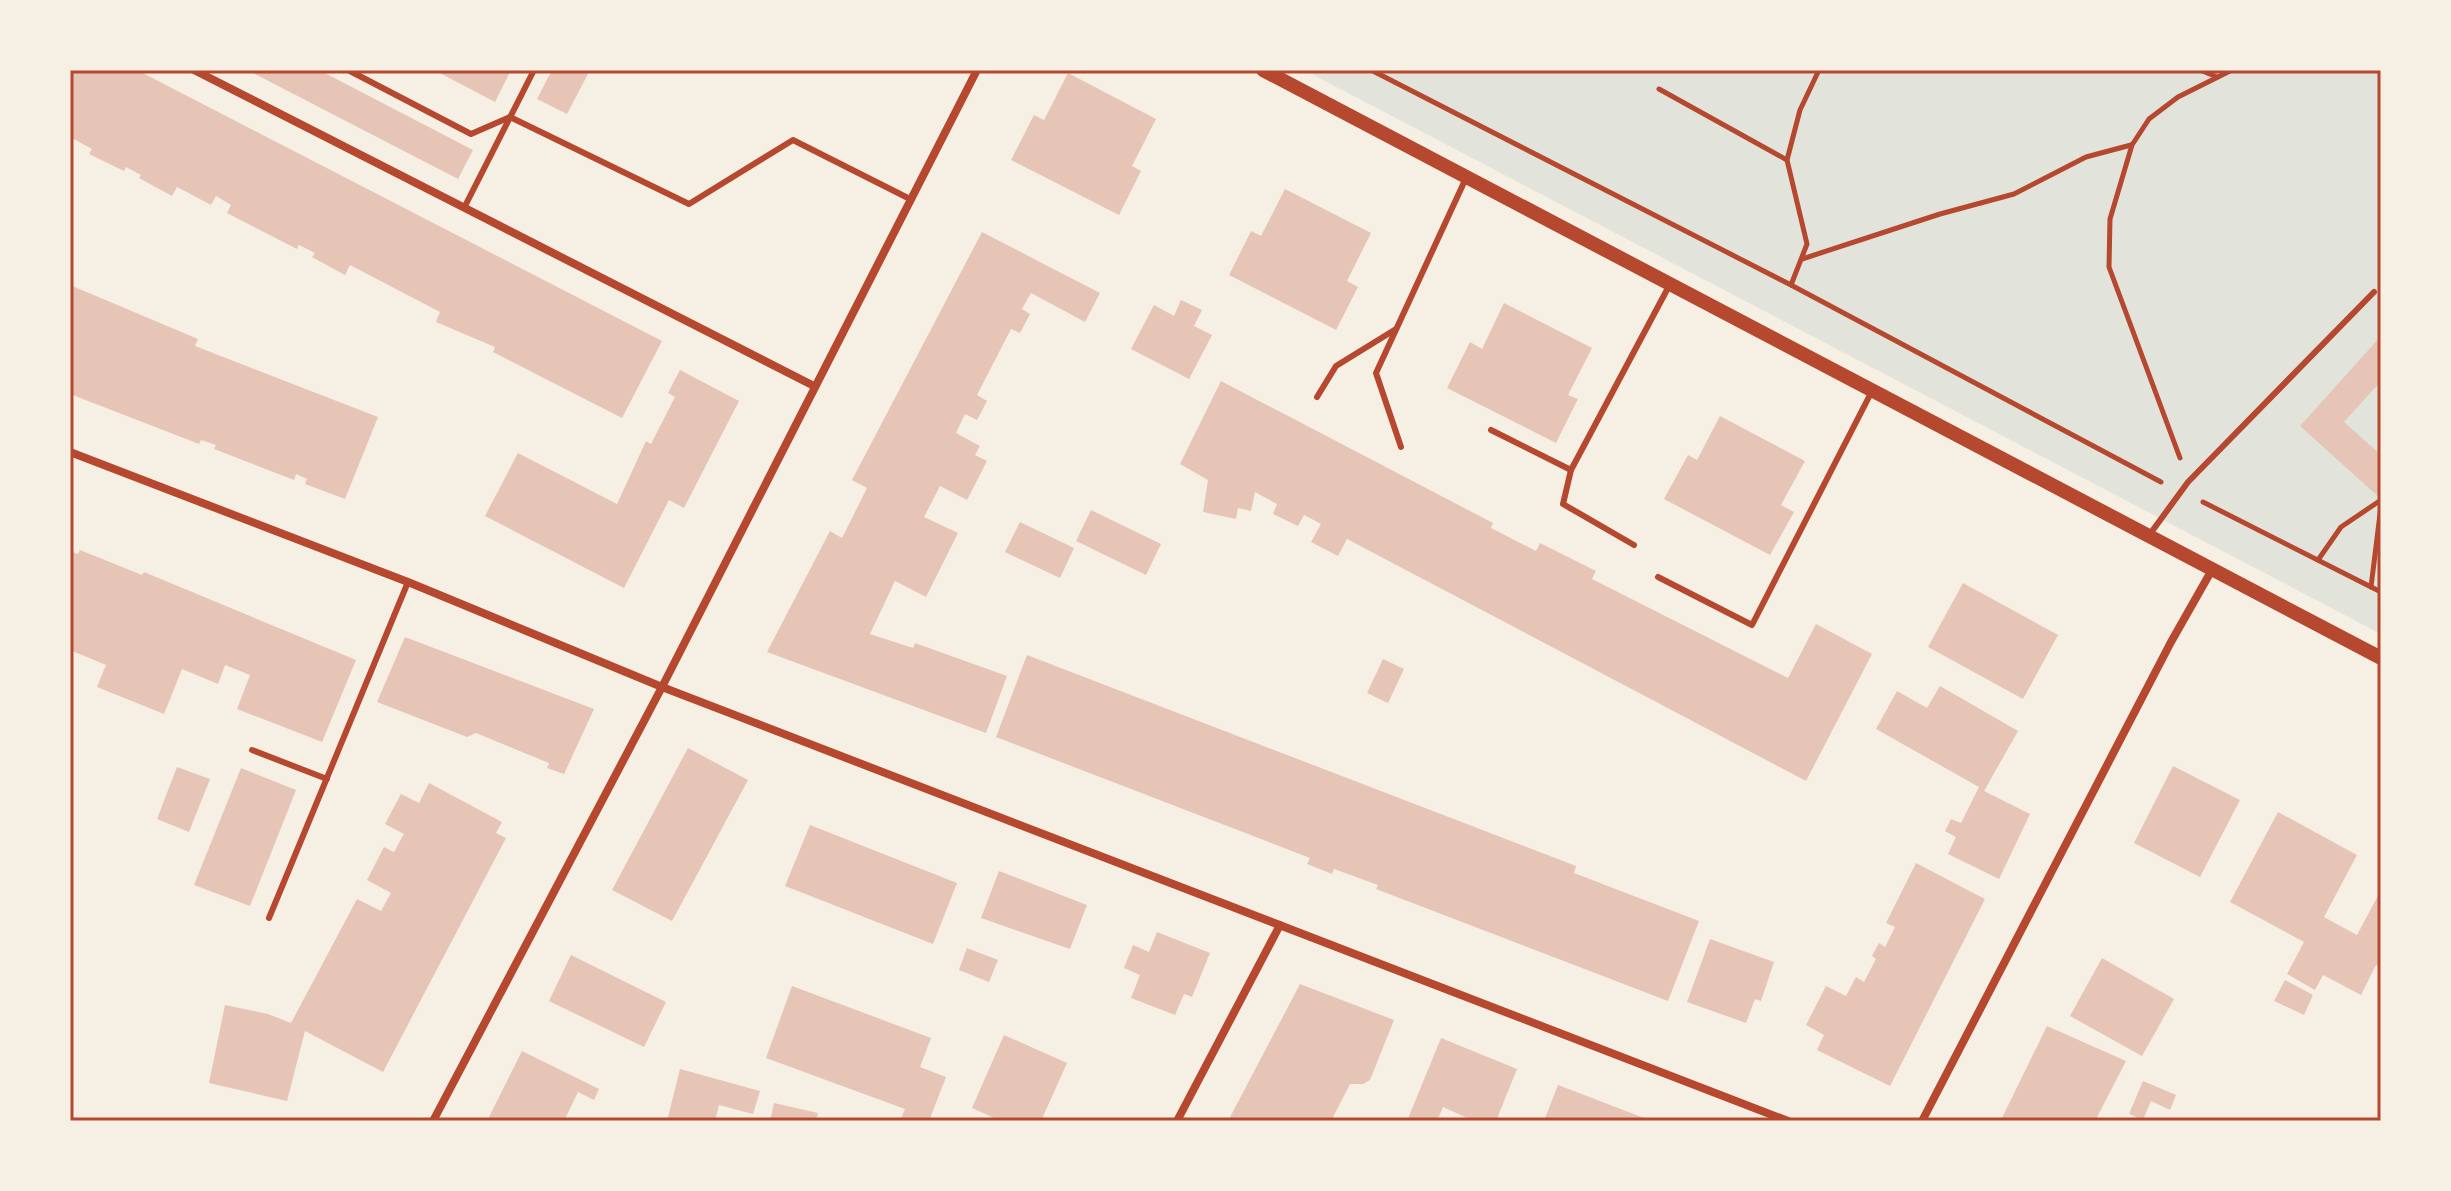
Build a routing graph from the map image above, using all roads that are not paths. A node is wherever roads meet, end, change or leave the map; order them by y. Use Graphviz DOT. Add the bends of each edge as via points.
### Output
graph roads {
  1 [pos="194,70"];
  2 [pos="348,70"];
  3 [pos="534,70"];
  4 [pos="977,70"];
  5 [pos="1263,70"];
  6 [pos="510,117"];
  7 [pos="1466,176"];
  8 [pos="910,199"];
  9 [pos="464,208"];
  10 [pos="1671,283"];
  11 [pos="2374,292"];
  12 [pos="1396,329"];
  13 [pos="814,386"];
  14 [pos="1873,389"];
  15 [pos="1317,397"];
  16 [pos="1491,430"];
  17 [pos="1401,447"];
  18 [pos="70,452"];
  19 [pos="1571,470"];
  20 [pos="2150,534"];
  21 [pos="1634,545"];
  22 [pos="2214,567"];
  23 [pos="1658,577"];
  24 [pos="408,582"];
  25 [pos="2381,658"];
  26 [pos="662,687"];
  27 [pos="252,750"];
  28 [pos="327,779"];
  29 [pos="269,918"];
  30 [pos="1280,925"];
  31 [pos="433,1121"];
  32 [pos="1177,1121"];
  33 [pos="1788,1121"];
  34 [pos="1922,1121"];
  1 -- 9 [label="street"];
  2 -- 6 [label="lane" via="471,134"];
  3 -- 6 [label="lane"];
  4 -- 8 [label="street"];
  5 -- 7 [label="street"];
  6 -- 8 [label="lane" via="689,204 793,140"];
  6 -- 9 [label="lane"];
  7 -- 10 [label="street"];
  7 -- 12 [label="lane"];
  8 -- 13 [label="street"];
  9 -- 13 [label="street"];
  10 -- 14 [label="street"];
  10 -- 19 [label="lane"];
  11 -- 20 [label="lane" via="2188,482"];
  12 -- 15 [label="lane" via="1336,366"];
  12 -- 17 [label="lane" via="1376,373"];
  13 -- 26 [label="street"];
  14 -- 20 [label="street"];
  14 -- 23 [label="lane" via="1752,625"];
  16 -- 19 [label="lane"];
  18 -- 24 [label="street"];
  19 -- 21 [label="lane" via="1563,504"];
  20 -- 22 [label="street"];
  22 -- 25 [label="street"];
  22 -- 34 [label="street"];
  24 -- 26 [label="street"];
  24 -- 28 [label="lane"];
  26 -- 30 [label="street"];
  26 -- 31 [label="street"];
  27 -- 28 [label="lane"];
  28 -- 29 [label="lane"];
  30 -- 32 [label="street"];
  30 -- 33 [label="street"];
}
